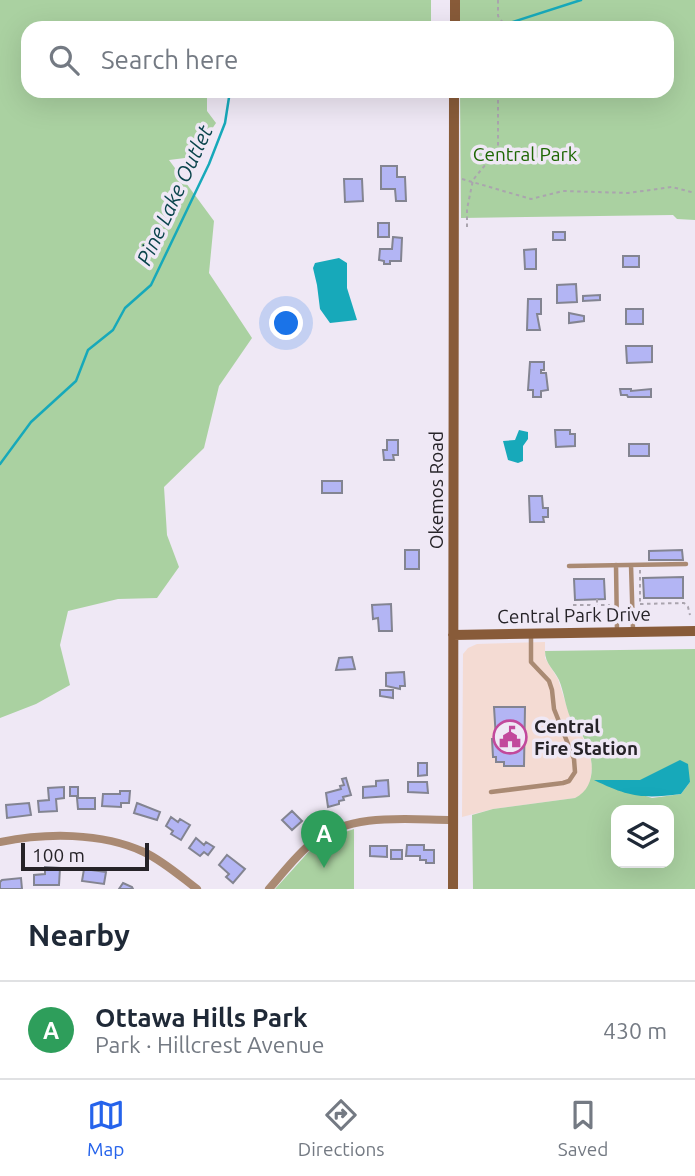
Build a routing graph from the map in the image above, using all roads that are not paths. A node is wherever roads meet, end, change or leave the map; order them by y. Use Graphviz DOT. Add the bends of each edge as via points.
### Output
graph roads {
  1 [pos="455,0"];
  2 [pos="455,21"];
  3 [pos="454,98"];
  4 [pos="685,564"];
  5 [pos="616,565"];
  6 [pos="632,565"];
  7 [pos="569,566"];
  8 [pos="695,631"];
  9 [pos="617,632"];
  10 [pos="633,632"];
  11 [pos="531,633"];
  12 [pos="453,635"];
  13 [pos="491,792"];
  14 [pos="453,820"];
  15 [pos="0,842"];
  16 [pos="197,889"];
  17 [pos="269,889"];
  18 [pos="453,889"];
  1 -- 2 [label="street"];
  3 -- 12 [label="street, Okemos Road"];
  4 -- 6 [label="lane"];
  5 -- 6 [label="lane"];
  5 -- 7 [label="lane"];
  5 -- 9 [label="lane"];
  6 -- 10 [label="lane"];
  8 -- 10 [label="street, Central Park Drive"];
  9 -- 10 [label="street, Central Park Drive"];
  9 -- 11 [label="street, Central Park Drive"];
  11 -- 12 [label="street, Central Park Drive"];
  11 -- 13 [label="lane" via="531,662 549,681 575,772 564,783"];
  12 -- 14 [label="street, Okemos Road"];
  14 -- 17 [label="street" via="377,820 334,830 312,843"];
  14 -- 18 [label="street, Okemos Road"];
  15 -- 16 [label="street" via="65,837 122,844 157,859"];
}
